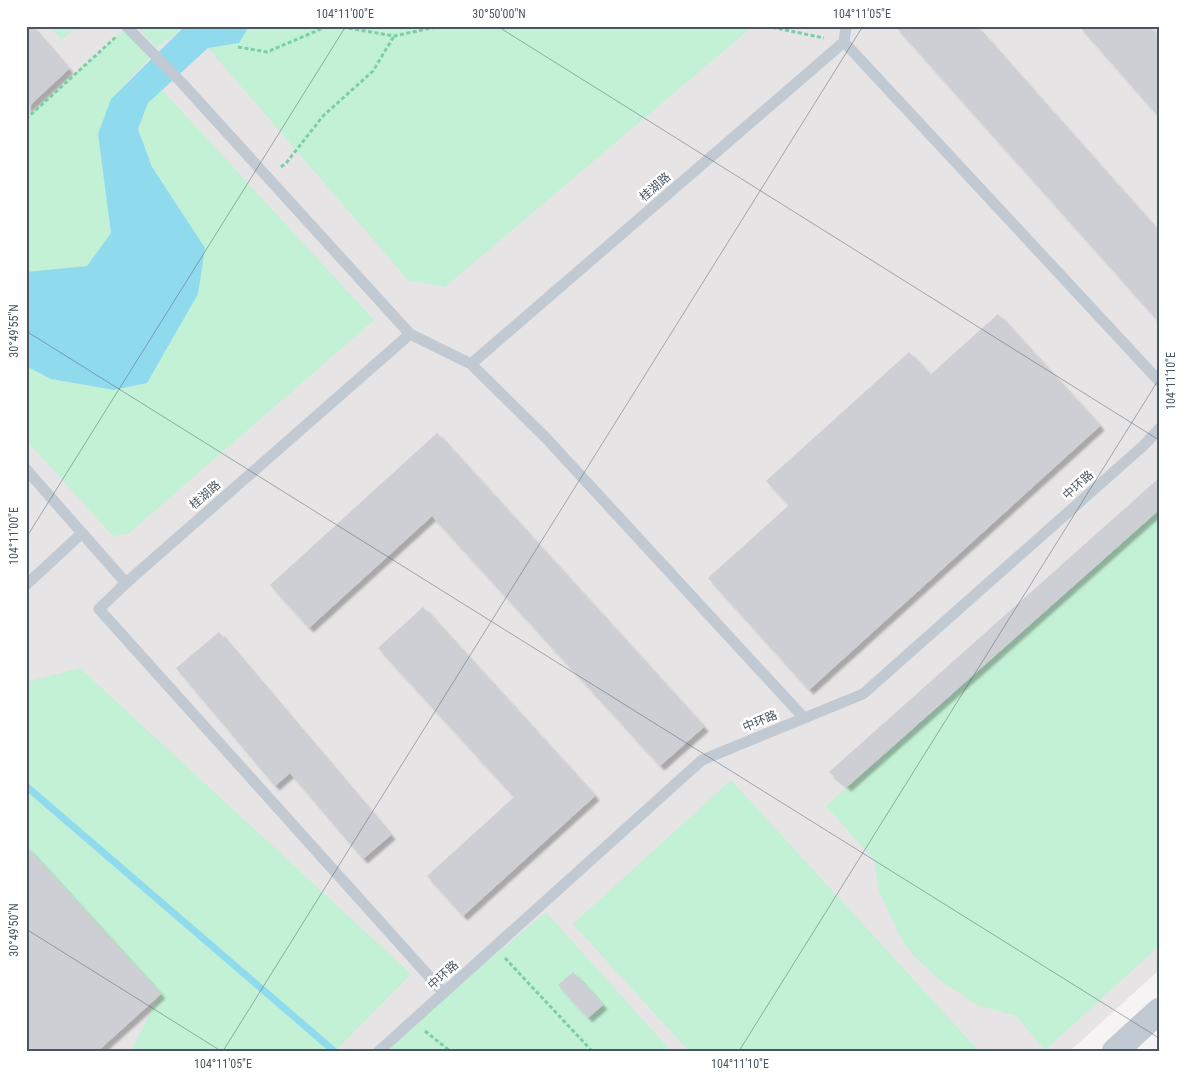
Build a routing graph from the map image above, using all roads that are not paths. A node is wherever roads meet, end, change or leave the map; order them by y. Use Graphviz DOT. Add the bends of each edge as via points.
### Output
graph roads {
  1 [pos="846,26"];
  2 [pos="127,27"];
  3 [pos="844,42"];
  4 [pos="410,334"];
  5 [pos="471,364"];
  6 [pos="1159,381"];
  7 [pos="1159,430"];
  8 [pos="26,469"];
  9 [pos="82,533"];
  10 [pos="126,583"];
  11 [pos="26,585"];
  12 [pos="804,718"];
  13 [pos="444,993"];
  14 [pos="1159,1011"];
  15 [pos="380,1051"];
  16 [pos="1115,1051"];
  1 -- 3 [label="lane"];
  2 -- 4 [label="lane"];
  3 -- 5 [label="lane, 桂湖路"];
  3 -- 6 [label="lane"];
  4 -- 5 [label="lane"];
  4 -- 10 [label="lane, 桂湖路"];
  5 -- 12 [label="lane" via="546,438"];
  7 -- 12 [label="lane, 中环路" via="863,694"];
  8 -- 9 [label="lane"];
  9 -- 10 [label="lane"];
  9 -- 11 [label="lane"];
  10 -- 13 [label="lane, 桂湖路" via="99,609"];
  12 -- 13 [label="lane, 中环路" via="702,760"];
  13 -- 15 [label="lane, 中环路"];
  14 -- 16 [label="street"];
}
